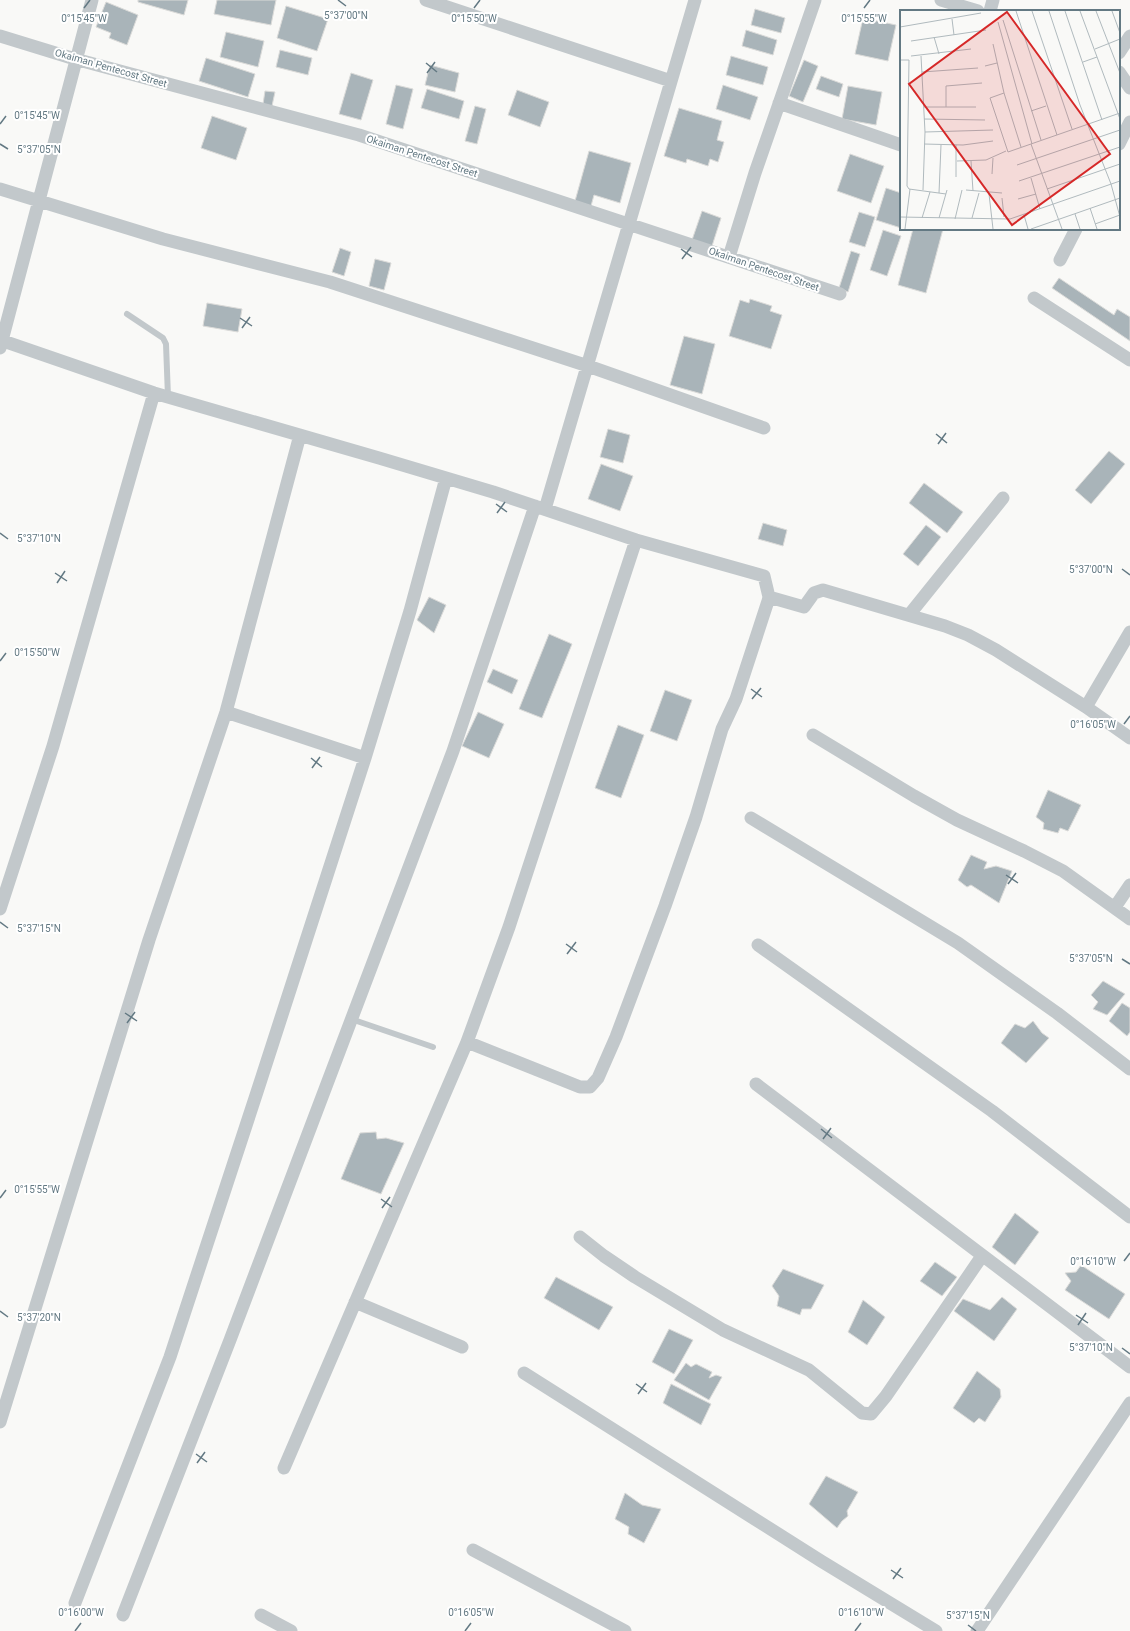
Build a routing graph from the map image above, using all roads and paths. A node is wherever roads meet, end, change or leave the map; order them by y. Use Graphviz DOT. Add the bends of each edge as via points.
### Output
graph roads {
  1 [pos="92,0"];
  2 [pos="426,0"];
  3 [pos="695,0"];
  4 [pos="815,0"];
  5 [pos="941,0"];
  6 [pos="993,0"];
  7 [pos="975,10"];
  8 [pos="990,10"];
  9 [pos="0,36"];
  10 [pos="1130,36"];
  11 [pos="1120,51"];
  12 [pos="76,59"];
  13 [pos="671,81"];
  14 [pos="779,103"];
  15 [pos="1130,122"];
  16 [pos="1120,142"];
  17 [pos="900,145"];
  18 [pos="0,189"];
  19 [pos="38,201"];
  20 [pos="628,224"];
  21 [pos="1075,230"];
  22 [pos="729,257"];
  23 [pos="1060,260"];
  24 [pos="840,294"];
  25 [pos="1034,298"];
  26 [pos="127,314"];
  27 [pos="1,343"];
  28 [pos="1130,360"];
  29 [pos="588,366"];
  30 [pos="154,393"];
  31 [pos="168,397"];
  32 [pos="764,428"];
  33 [pos="300,435"];
  34 [pos="446,478"];
  35 [pos="1003,498"];
  36 [pos="540,508"];
  37 [pos="636,540"];
  38 [pos="772,598"];
  39 [pos="909,615"];
  40 [pos="1130,632"];
  41 [pos="1086,707"];
  42 [pos="226,712"];
  43 [pos="813,735"];
  44 [pos="1130,738"];
  45 [pos="365,758"];
  46 [pos="750,818"];
  47 [pos="1130,886"];
  48 [pos="1115,907"];
  49 [pos="0,910"];
  50 [pos="1130,919"];
  51 [pos="758,945"];
  52 [pos="351,1019"];
  53 [pos="467,1042"];
  54 [pos="433,1047"];
  55 [pos="1130,1069"];
  56 [pos="756,1084"];
  57 [pos="1130,1217"];
  58 [pos="580,1237"];
  59 [pos="982,1256"];
  60 [pos="355,1302"];
  61 [pos="462,1348"];
  62 [pos="1130,1366"];
  63 [pos="524,1373"];
  64 [pos="1130,1403"];
  65 [pos="0,1422"];
  66 [pos="284,1468"];
  67 [pos="473,1550"];
  68 [pos="75,1603"];
  69 [pos="123,1615"];
  70 [pos="262,1615"];
  71 [pos="291,1631"];
  72 [pos="625,1631"];
  73 [pos="936,1631"];
  74 [pos="977,1631"];
  1 -- 12 [label="street"];
  2 -- 13 [label="street"];
  3 -- 13 [label="street"];
  4 -- 14 [label="street"];
  5 -- 7 [label="street"];
  6 -- 8 [label="street"];
  9 -- 12 [label="street, Okaiman Pentecost Street"];
  10 -- 11 [label="street"];
  12 -- 19 [label="street"];
  12 -- 20 [label="street, Okaiman Pentecost Street" via="359,135"];
  13 -- 20 [label="street"];
  14 -- 17 [label="street"];
  14 -- 22 [label="street"];
  15 -- 16 [label="street"];
  18 -- 19 [label="street"];
  19 -- 27 [label="street"];
  19 -- 29 [label="street" via="163,239 330,282"];
  20 -- 22 [label="street, Okaiman Pentecost Street"];
  20 -- 29 [label="street"];
  21 -- 23 [label="street"];
  22 -- 24 [label="street, Okaiman Pentecost Street"];
  25 -- 28 [label="street"];
  26 -- 31 [label="lane" via="156,332 166,344"];
  27 -- 30 [label="street"];
  29 -- 32 [label="street"];
  29 -- 36 [label="street"];
  30 -- 31 [label="street"];
  30 -- 49 [label="street" via="53,746"];
  31 -- 33 [label="street"];
  33 -- 34 [label="street"];
  33 -- 42 [label="street"];
  34 -- 36 [label="street"];
  34 -- 45 [label="street" via="410,612"];
  35 -- 39 [label="street"];
  36 -- 37 [label="street"];
  36 -- 52 [label="street" via="453,751"];
  37 -- 38 [label="street" via="764,576"];
  37 -- 53 [label="street" via="509,927"];
  38 -- 39 [label="street" via="804,607 814,593 823,590"];
  38 -- 53 [label="street" via="736,699 722,729 665,906 598,1078 590,1087 580,1087"];
  39 -- 41 [label="street" via="968,635"];
  40 -- 41 [label="street"];
  41 -- 44 [label="street"];
  42 -- 45 [label="street"];
  42 -- 65 [label="street" via="150,940"];
  43 -- 48 [label="street" via="957,820 1063,871"];
  45 -- 68 [label="street" via="170,1357"];
  46 -- 55 [label="street" via="958,943 1057,1013"];
  47 -- 48 [label="street"];
  48 -- 50 [label="street"];
  51 -- 57 [label="street" via="992,1111"];
  52 -- 54 [label="lane"];
  52 -- 69 [label="street"];
  53 -- 60 [label="street"];
  56 -- 59 [label="street"];
  58 -- 59 [label="street" via="635,1277 723,1330 809,1370 862,1413 867,1414 871,1414 886,1396"];
  59 -- 62 [label="street"];
  60 -- 61 [label="street"];
  60 -- 66 [label="street"];
  63 -- 73 [label="street"];
  64 -- 74 [label="street"];
  67 -- 72 [label="street"];
  70 -- 71 [label="street"];
}
